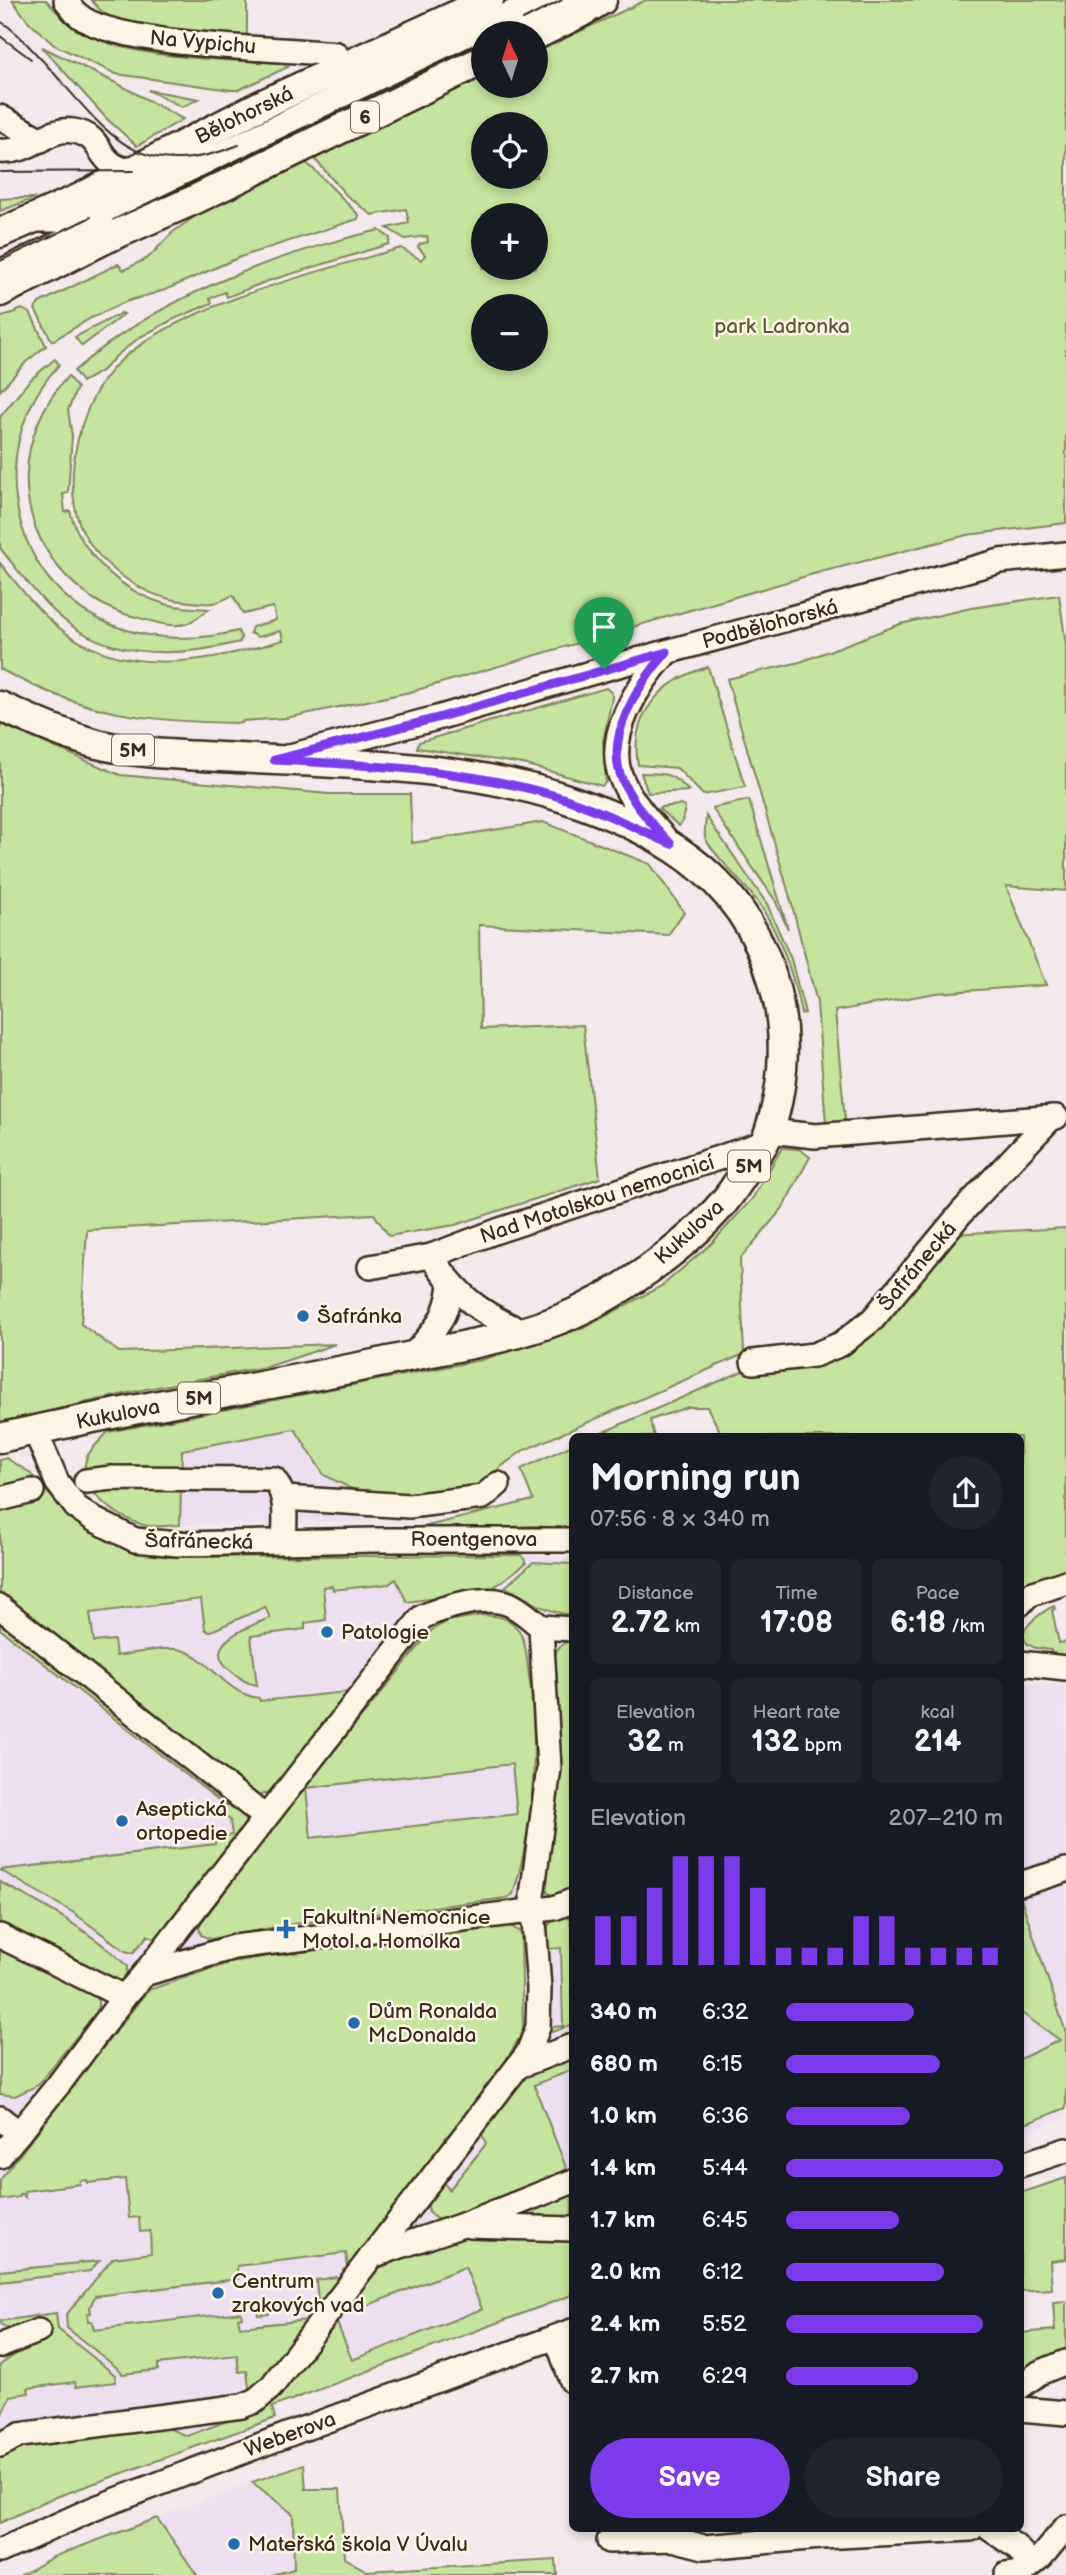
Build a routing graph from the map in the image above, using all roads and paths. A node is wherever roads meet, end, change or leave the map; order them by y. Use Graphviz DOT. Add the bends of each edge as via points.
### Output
graph roads {
  1 [pos="66,0"];
  2 [pos="489,0"];
  3 [pos="538,0"];
  4 [pos="584,0"];
  5 [pos="601,0"];
  6 [pos="521,21"];
  7 [pos="548,29"];
  8 [pos="471,44"];
  9 [pos="471,66"];
  10 [pos="343,68"];
  11 [pos="0,117"];
  12 [pos="41,140"];
  13 [pos="97,145"];
  14 [pos="0,151"];
  15 [pos="239,157"];
  16 [pos="134,171"];
  17 [pos="185,171"];
  18 [pos="82,197"];
  19 [pos="26,222"];
  20 [pos="0,233"];
  21 [pos="0,272"];
  22 [pos="0,292"];
  23 [pos="1066,554"];
  24 [pos="667,652"];
  25 [pos="0,706"];
  26 [pos="274,760"];
  27 [pos="671,844"];
  28 [pos="1059,1117"];
  29 [pos="767,1137"];
  30 [pos="430,1256"];
  31 [pos="370,1267"];
  32 [pos="451,1285"];
  33 [pos="521,1331"];
  34 [pos="412,1356"];
  35 [pos="753,1362"];
  36 [pos="35,1430"];
  37 [pos="0,1438"];
  38 [pos="86,1481"];
  39 [pos="498,1484"];
  40 [pos="32,1490"];
  41 [pos="284,1498"];
  42 [pos="0,1499"];
  43 [pos="376,1540"];
  44 [pos="569,1540"];
  45 [pos="284,1542"];
  46 [pos="1066,1582"];
  47 [pos="1024,1600"];
  48 [pos="0,1607"];
  49 [pos="541,1627"];
  50 [pos="569,1629"];
  51 [pos="1024,1663"];
  52 [pos="1066,1668"];
  53 [pos="265,1817"];
  54 [pos="1066,1870"];
  55 [pos="1024,1883"];
  56 [pos="569,1902"];
  57 [pos="533,1910"];
  58 [pos="0,1936"];
  59 [pos="144,1974"];
  60 [pos="124,1997"];
  61 [pos="569,2047"];
  62 [pos="519,2066"];
  63 [pos="0,2119"];
  64 [pos="19,2133"];
  65 [pos="1066,2150"];
  66 [pos="0,2156"];
  67 [pos="1024,2164"];
  68 [pos="569,2183"];
  69 [pos="460,2226"];
  70 [pos="569,2229"];
  71 [pos="370,2256"];
  72 [pos="38,2331"];
  73 [pos="564,2334"];
  74 [pos="0,2346"];
  75 [pos="1066,2362"];
  76 [pos="569,2363"];
  77 [pos="1024,2384"];
  78 [pos="1024,2409"];
  79 [pos="1066,2413"];
  80 [pos="0,2445"];
  81 [pos="1066,2527"];
  82 [pos="853,2532"];
  83 [pos="994,2532"];
  84 [pos="814,2533"];
  85 [pos="609,2541"];
  86 [pos="5,2548"];
  87 [pos="1032,2564"];
  88 [pos="1006,2575"];
  1 -- 10 [label="street, Na Vypichu" via="77,15 113,32 336,54"];
  2 -- 10 [label="main road, Bělohorská"];
  3 -- 17 [label="street"];
  4 -- 6 [label="street"];
  5 -- 7 [label="main road"];
  8 -- 15 [label="street"];
  9 -- 22 [label="main road, 6"];
  10 -- 16 [label="main road, Bělohorská"];
  11 -- 12 [label="street"];
  12 -- 13 [label="street" via="68,131 87,136"];
  12 -- 14 [label="street" via="21,150"];
  13 -- 16 [label="street" via="110,165"];
  13 -- 18 [label="street" via="97,179"];
  15 -- 17 [label="street"];
  15 -- 21 [label="street"];
  16 -- 17 [label="street"];
  16 -- 18 [label="main road, Bělohorská"];
  17 -- 19 [label="street" via="91,217"];
  18 -- 19 [label="main road, Bělohorská"];
  19 -- 20 [label="main road, Bělohorská"];
  23 -- 24 [label="street, Podbělohorská" via="1000,561"];
  24 -- 26 [label="street, Podbělohorská"];
  24 -- 27 [label="street" via="643,679 617,744 621,778 641,813"];
  25 -- 26 [label="main road, Kukulova / 5M" via="96,744 153,753"];
  26 -- 27 [label="main road, Kukulova / 5M" via="459,773 565,799"];
  27 -- 29 [label="main road, Kukulova / 5M" via="731,897 755,936 771,975 783,1031 783,1062"];
  28 -- 29 [label="street, Nad Motolskou nemocnicí"];
  28 -- 35 [label="street, Šafránecká" via="1013,1156 873,1319 841,1344 814,1355"];
  29 -- 30 [label="street, Nad Motolskou nemocnicí"];
  29 -- 33 [label="main road, Kukulova / 5M" via="724,1202 692,1235 603,1300 560,1320"];
  30 -- 31 [label="street, Nad Motolskou nemocnicí"];
  30 -- 32 [label="street"];
  32 -- 33 [label="street" via="473,1306"];
  32 -- 34 [label="street" via="442,1322"];
  33 -- 34 [label="main road, Kukulova / 5M"];
  34 -- 36 [label="main road, Kukulova / 5M"];
  36 -- 37 [label="main road, Kukulova / 5M"];
  36 -- 45 [label="street, Šafránecká" via="52,1472 76,1507 135,1540"];
  38 -- 41 [label="street" via="274,1479"];
  39 -- 41 [label="street" via="483,1497 429,1505"];
  40 -- 42 [label="street"];
  41 -- 45 [label="street"];
  43 -- 44 [label="street, Roentgenova"];
  43 -- 45 [label="street, Šafránecká"];
  46 -- 47 [label="street"];
  48 -- 53 [label="street"];
  49 -- 50 [label="street"];
  49 -- 53 [label="street" via="508,1603 491,1600 422,1617"];
  49 -- 57 [label="street" via="549,1768"];
  51 -- 52 [label="street"];
  53 -- 59 [label="street"];
  54 -- 55 [label="street"];
  56 -- 57 [label="street"];
  57 -- 59 [label="street" via="234,1947"];
  57 -- 62 [label="street" via="538,2027"];
  58 -- 60 [label="street"];
  59 -- 60 [label="street"];
  60 -- 64 [label="street"];
  61 -- 62 [label="street"];
  62 -- 71 [label="street"];
  63 -- 64 [label="street"];
  64 -- 66 [label="street"];
  65 -- 67 [label="street"];
  68 -- 69 [label="street"];
  69 -- 70 [label="street"];
  69 -- 71 [label="street"];
  71 -- 80 [label="street" via="271,2387 255,2401 20,2435"];
  72 -- 74 [label="street"];
  73 -- 76 [label="street"];
  73 -- 86 [label="street, Weberova" via="93,2509"];
  75 -- 77 [label="street"];
  78 -- 79 [label="street"];
  81 -- 87 [label="street"];
  82 -- 84 [label="street"];
  83 -- 87 [label="street"];
  84 -- 85 [label="street" via="704,2547 673,2539"];
  87 -- 88 [label="street" via="1022,2573"];
}
